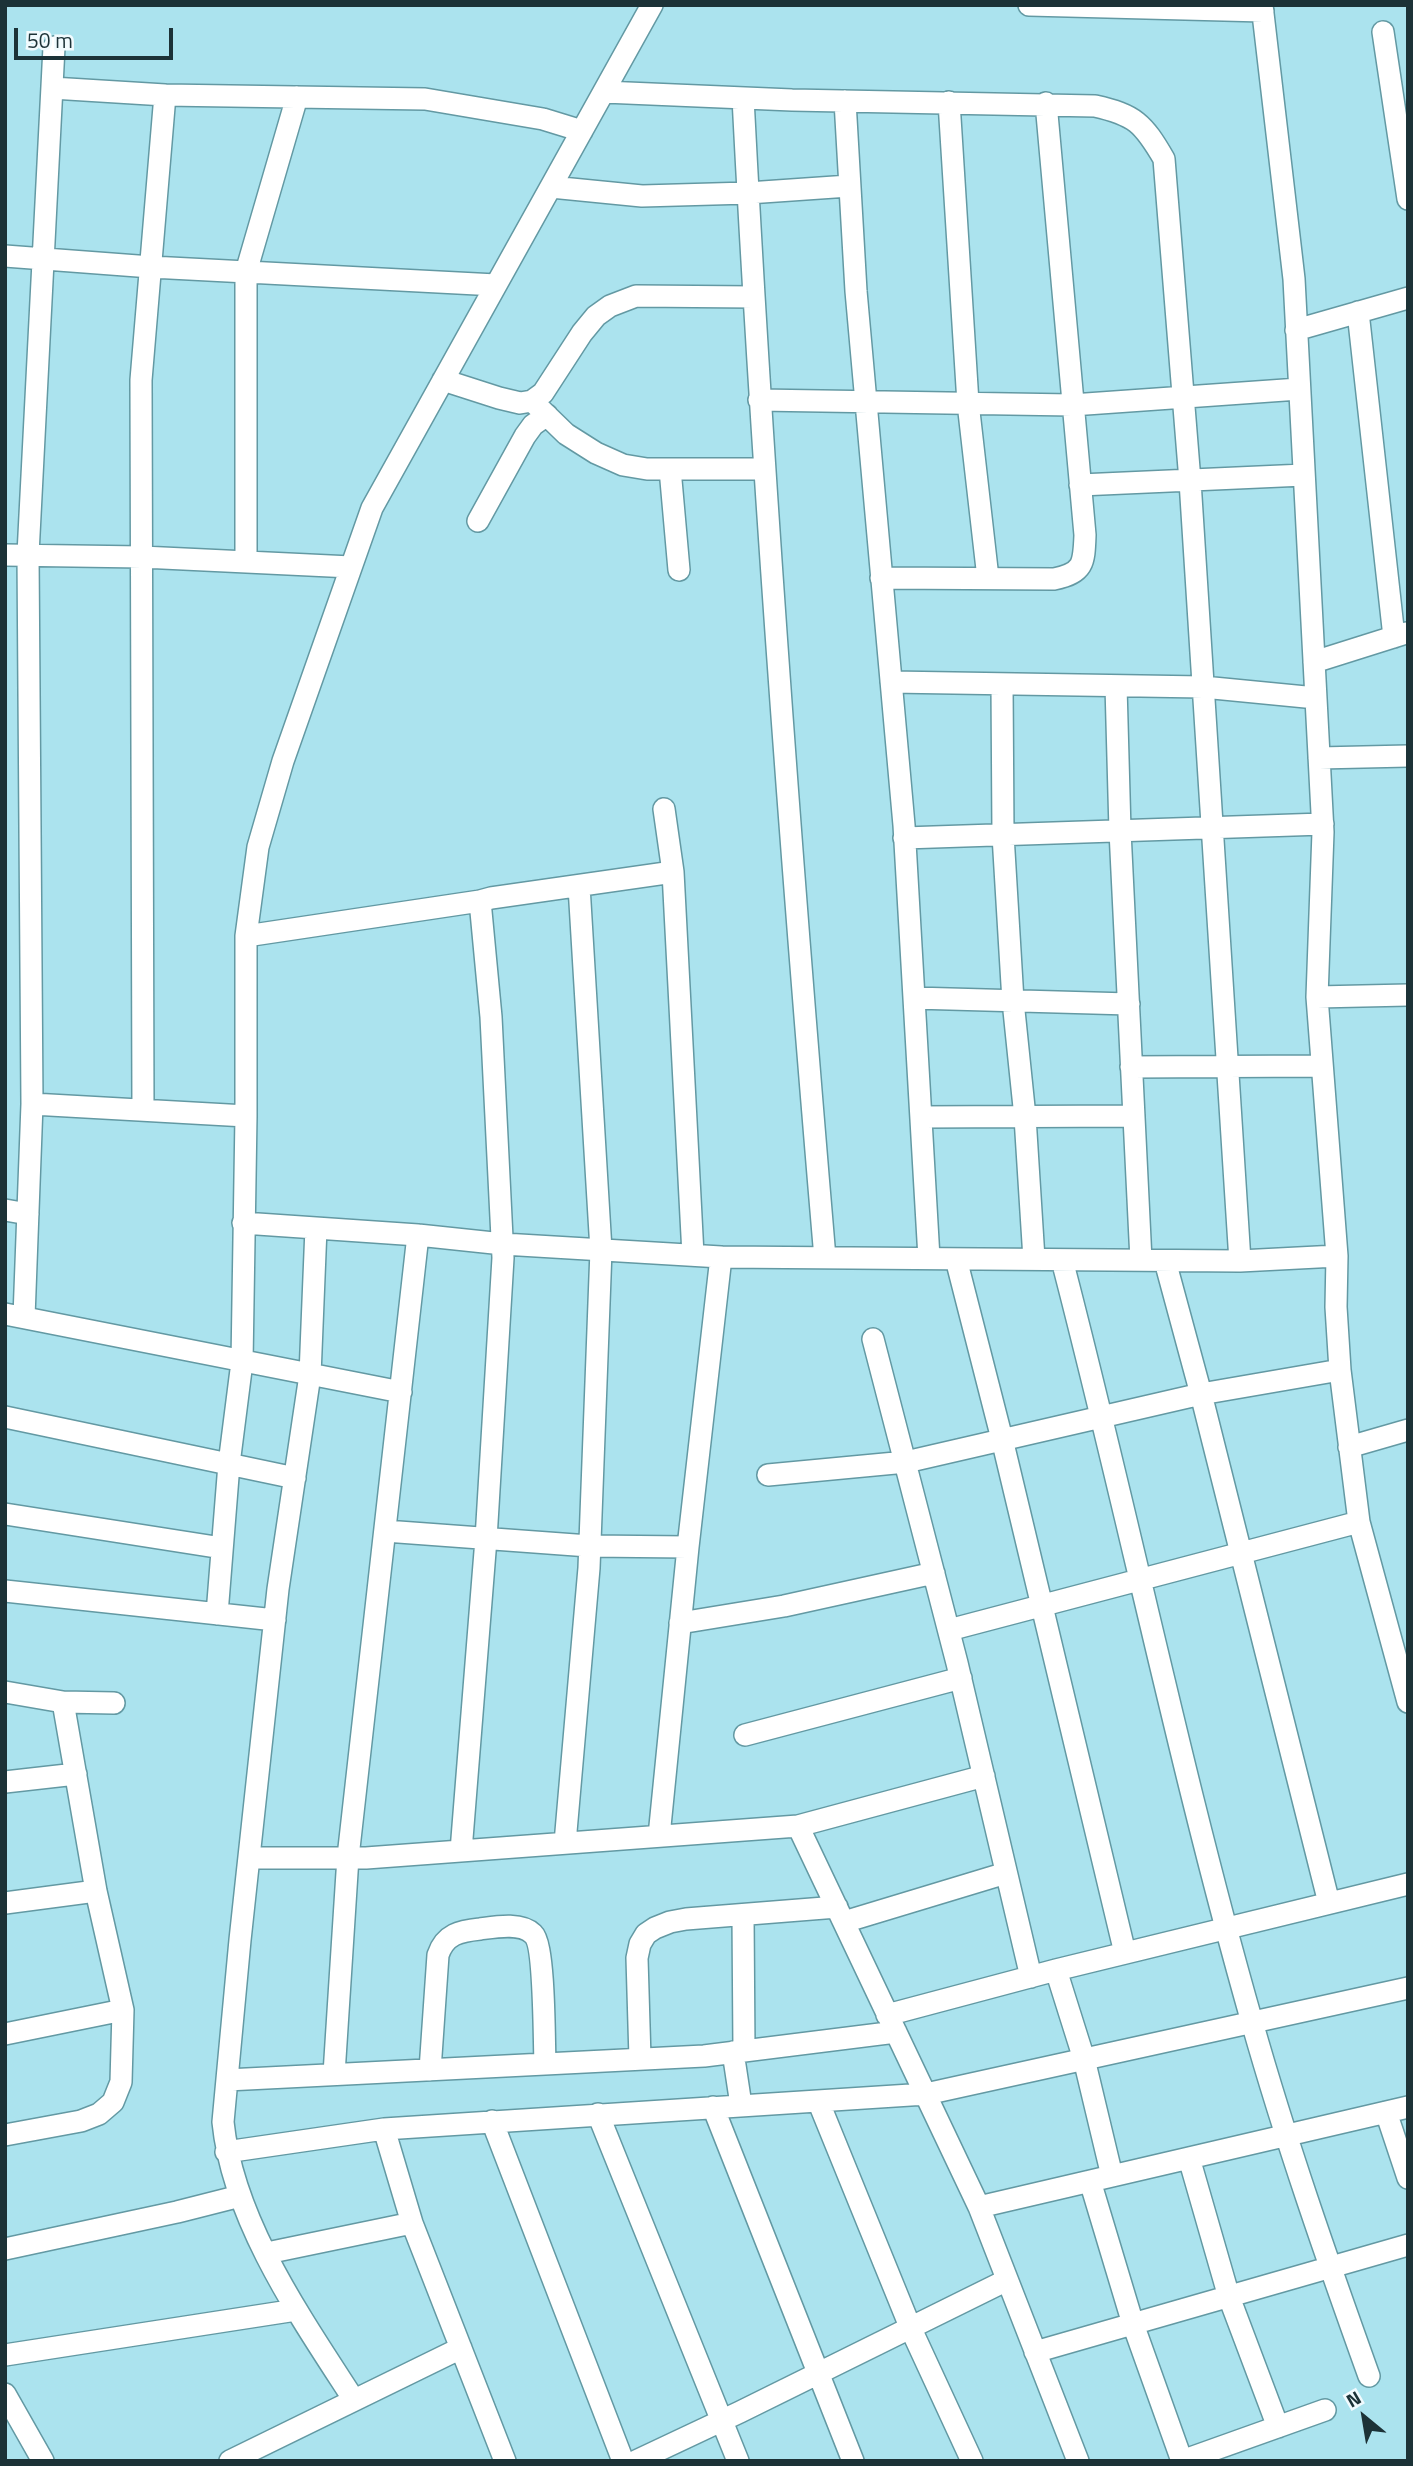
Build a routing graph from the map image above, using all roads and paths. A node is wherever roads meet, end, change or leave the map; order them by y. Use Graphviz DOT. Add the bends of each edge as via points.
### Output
graph roads {
  1 [pos="652,5"];
  2 [pos="1029,5"];
  3 [pos="1093,6"];
  4 [pos="1262,8"];
  5 [pos="1383,32"];
  6 [pos="54,47"];
  7 [pos="52,88"];
  8 [pos="604,92"];
  9 [pos="165,95"];
  10 [pos="297,97"];
  11 [pos="743,98"];
  12 [pos="845,101"];
  13 [pos="949,102"];
  14 [pos="1046,103"];
  15 [pos="582,131"];
  16 [pos="551,187"];
  17 [pos="849,187"];
  18 [pos="748,193"];
  19 [pos="1408,199"];
  20 [pos="5,256"];
  21 [pos="43,258"];
  22 [pos="151,267"];
  23 [pos="246,272"];
  24 [pos="496,285"];
  25 [pos="754,297"];
  26 [pos="1408,298"];
  27 [pos="1358,312"];
  28 [pos="1297,330"];
  29 [pos="443,380"];
  30 [pos="1300,389"];
  31 [pos="1184,396"];
  32 [pos="759,400"];
  33 [pos="866,402"];
  34 [pos="968,403"];
  35 [pos="1072,405"];
  36 [pos="540,408"];
  37 [pos="670,469"];
  38 [pos="763,469"];
  39 [pos="1304,475"];
  40 [pos="1191,481"];
  41 [pos="1080,485"];
  42 [pos="478,522"];
  43 [pos="28,554"];
  44 [pos="5,555"];
  45 [pos="142,557"];
  46 [pos="246,562"];
  47 [pos="351,568"];
  48 [pos="679,570"];
  49 [pos="881,578"];
  50 [pos="988,578"];
  51 [pos="1401,635"];
  52 [pos="1314,662"];
  53 [pos="891,682"];
  54 [pos="1002,684"];
  55 [pos="1116,685"];
  56 [pos="1203,687"];
  57 [pos="1316,698"];
  58 [pos="1408,757"];
  59 [pos="1320,758"];
  60 [pos="664,809"];
  61 [pos="1323,824"];
  62 [pos="1213,828"];
  63 [pos="1120,831"];
  64 [pos="1003,835"];
  65 [pos="904,838"];
  66 [pos="674,872"];
  67 [pos="579,886"];
  68 [pos="480,901"];
  69 [pos="246,936"];
  70 [pos="1408,995"];
  71 [pos="1317,997"];
  72 [pos="914,998"];
  73 [pos="1013,1001"];
  74 [pos="1129,1004"];
  75 [pos="1228,1066"];
  76 [pos="1321,1066"];
  77 [pos="1131,1067"];
  78 [pos="32,1104"];
  79 [pos="143,1110"];
  80 [pos="246,1116"];
  81 [pos="1134,1116"];
  82 [pos="920,1117"];
  83 [pos="1025,1117"];
  84 [pos="5,1210"];
  85 [pos="28,1214"];
  86 [pos="243,1223"];
  87 [pos="316,1228"];
  88 [pos="418,1235"];
  89 [pos="503,1244"];
  90 [pos="601,1250"];
  91 [pos="693,1255"];
  92 [pos="1337,1256"];
  93 [pos="721,1257"];
  94 [pos="825,1258"];
  95 [pos="929,1258"];
  96 [pos="956,1259"];
  97 [pos="1034,1259"];
  98 [pos="1062,1260"];
  99 [pos="1141,1260"];
  100 [pos="1165,1261"];
  101 [pos="1240,1261"];
  102 [pos="15,1316"];
  103 [pos="873,1339"];
  104 [pos="242,1362"];
  105 [pos="1340,1370"];
  106 [pos="310,1375"];
  107 [pos="401,1392"];
  108 [pos="1201,1394"];
  109 [pos="1102,1416"];
  110 [pos="5,1417"];
  111 [pos="1408,1430"];
  112 [pos="1002,1439"];
  113 [pos="1349,1447"];
  114 [pos="906,1462"];
  115 [pos="229,1464"];
  116 [pos="768,1475"];
  117 [pos="295,1478"];
  118 [pos="5,1514"];
  119 [pos="1359,1521"];
  120 [pos="385,1531"];
  121 [pos="486,1539"];
  122 [pos="589,1546"];
  123 [pos="688,1547"];
  124 [pos="222,1548"];
  125 [pos="1241,1553"];
  126 [pos="934,1573"];
  127 [pos="1140,1580"];
  128 [pos="5,1591"];
  129 [pos="1041,1606"];
  130 [pos="217,1614"];
  131 [pos="275,1620"];
  132 [pos="680,1623"];
  133 [pos="949,1630"];
  134 [pos="961,1678"];
  135 [pos="5,1692"];
  136 [pos="63,1702"];
  137 [pos="1408,1702"];
  138 [pos="114,1703"];
  139 [pos="745,1735"];
  140 [pos="76,1774"];
  141 [pos="984,1776"];
  142 [pos="5,1782"];
  143 [pos="798,1826"];
  144 [pos="659,1836"];
  145 [pos="565,1843"];
  146 [pos="461,1851"];
  147 [pos="348,1857"];
  148 [pos="249,1858"];
  149 [pos="1006,1874"];
  150 [pos="1408,1884"];
  151 [pos="96,1891"];
  152 [pos="5,1903"];
  153 [pos="1329,1903"];
  154 [pos="743,1915"];
  155 [pos="840,1915"];
  156 [pos="1226,1928"];
  157 [pos="1125,1953"];
  158 [pos="1056,1970"];
  159 [pos="1031,1977"];
  160 [pos="1408,1988"];
  161 [pos="123,2010"];
  162 [pos="1252,2022"];
  163 [pos="892,2023"];
  164 [pos="5,2034"];
  165 [pos="738,2052"];
  166 [pos="640,2059"];
  167 [pos="1084,2059"];
  168 [pos="545,2064"];
  169 [pos="429,2070"];
  170 [pos="334,2074"];
  171 [pos="227,2080"];
  172 [pos="926,2094"];
  173 [pos="819,2103"];
  174 [pos="741,2105"];
  175 [pos="713,2107"];
  176 [pos="1408,2107"];
  177 [pos="1387,2112"];
  178 [pos="598,2114"];
  179 [pos="492,2122"];
  180 [pos="384,2129"];
  181 [pos="5,2135"];
  182 [pos="1285,2136"];
  183 [pos="226,2152"];
  184 [pos="1189,2158"];
  185 [pos="1112,2176"];
  186 [pos="1408,2178"];
  187 [pos="1090,2181"];
  188 [pos="240,2196"];
  189 [pos="979,2207"];
  190 [pos="412,2223"];
  191 [pos="1408,2245"];
  192 [pos="5,2249"];
  193 [pos="267,2253"];
  194 [pos="1330,2268"];
  195 [pos="1007,2280"];
  196 [pos="1229,2297"];
  197 [pos="296,2310"];
  198 [pos="1133,2324"];
  199 [pos="911,2329"];
  200 [pos="461,2348"];
  201 [pos="1035,2352"];
  202 [pos="5,2355"];
  203 [pos="820,2372"];
  204 [pos="1369,2376"];
  205 [pos="5,2394"];
  206 [pos="354,2400"];
  207 [pos="1325,2410"];
  208 [pos="722,2421"];
  209 [pos="1278,2427"];
  210 [pos="1220,2455"];
  211 [pos="43,2461"];
  212 [pos="230,2461"];
  213 [pos="505,2461"];
  214 [pos="623,2461"];
  215 [pos="636,2461"];
  216 [pos="738,2461"];
  217 [pos="853,2461"];
  218 [pos="972,2461"];
  219 [pos="1078,2461"];
  220 [pos="1182,2461"];
  1 -- 8 [label="street"];
  2 -- 3 [label="street"];
  3 -- 4 [label="street"];
  4 -- 28 [label="street"];
  5 -- 19 [label="street"];
  6 -- 7 [label="street"];
  7 -- 9 [label="street"];
  7 -- 21 [label="street"];
  8 -- 11 [label="street"];
  8 -- 15 [label="street"];
  9 -- 10 [label="street"];
  9 -- 22 [label="street"];
  10 -- 15 [label="street" via="425,99 543,119"];
  10 -- 23 [label="street"];
  11 -- 12 [label="street"];
  11 -- 18 [label="street"];
  12 -- 13 [label="street"];
  12 -- 17 [label="street"];
  13 -- 14 [label="street"];
  13 -- 34 [label="street"];
  14 -- 31 [label="street" via="1095,106 1133,118 1164,159"];
  14 -- 35 [label="street"];
  15 -- 16 [label="street"];
  16 -- 18 [label="street" via="642,196"];
  16 -- 24 [label="street"];
  17 -- 18 [label="street"];
  17 -- 33 [label="street"];
  18 -- 25 [label="street"];
  20 -- 21 [label="street"];
  21 -- 22 [label="street"];
  21 -- 43 [label="street"];
  22 -- 23 [label="street"];
  22 -- 45 [label="street" via="141,380"];
  23 -- 24 [label="street"];
  23 -- 46 [label="street"];
  24 -- 29 [label="street"];
  25 -- 32 [label="street"];
  25 -- 36 [label="street" via="636,296 610,306 582,333 543,393"];
  26 -- 27 [label="street"];
  27 -- 28 [label="street"];
  27 -- 51 [label="street"];
  28 -- 30 [label="street"];
  29 -- 36 [label="street"];
  29 -- 47 [label="street" via="372,508"];
  30 -- 31 [label="street"];
  30 -- 39 [label="street"];
  31 -- 35 [label="street"];
  31 -- 40 [label="street"];
  32 -- 33 [label="street"];
  32 -- 38 [label="street"];
  33 -- 34 [label="street"];
  33 -- 49 [label="street"];
  34 -- 35 [label="street"];
  34 -- 50 [label="street"];
  35 -- 41 [label="street"];
  36 -- 37 [label="street" via="566,434 623,466"];
  36 -- 42 [label="street"];
  37 -- 38 [label="street"];
  37 -- 48 [label="street"];
  38 -- 94 [label="street"];
  39 -- 40 [label="street"];
  39 -- 52 [label="street"];
  40 -- 41 [label="street"];
  40 -- 56 [label="street"];
  41 -- 50 [label="street" via="1084,557 1079,568 1072,575 1054,579"];
  43 -- 44 [label="street"];
  43 -- 45 [label="street"];
  43 -- 78 [label="street"];
  45 -- 46 [label="street"];
  45 -- 79 [label="street"];
  46 -- 47 [label="street"];
  47 -- 69 [label="street" via="258,847"];
  49 -- 50 [label="street"];
  49 -- 53 [label="street"];
  51 -- 52 [label="street"];
  52 -- 57 [label="street"];
  53 -- 54 [label="street"];
  53 -- 65 [label="street"];
  54 -- 55 [label="street"];
  54 -- 64 [label="street"];
  55 -- 56 [label="street"];
  55 -- 63 [label="street"];
  56 -- 57 [label="street"];
  56 -- 62 [label="street"];
  57 -- 59 [label="street"];
  58 -- 59 [label="street"];
  59 -- 61 [label="street"];
  60 -- 66 [label="street"];
  61 -- 62 [label="street"];
  61 -- 71 [label="street"];
  62 -- 63 [label="street"];
  62 -- 75 [label="street"];
  63 -- 64 [label="street"];
  63 -- 74 [label="street"];
  64 -- 65 [label="street"];
  64 -- 73 [label="street"];
  65 -- 72 [label="street"];
  66 -- 67 [label="street"];
  66 -- 91 [label="street"];
  67 -- 68 [label="street"];
  67 -- 90 [label="street"];
  68 -- 69 [label="street"];
  68 -- 89 [label="street"];
  69 -- 80 [label="street"];
  70 -- 71 [label="street"];
  71 -- 76 [label="street"];
  72 -- 73 [label="street"];
  72 -- 82 [label="street"];
  73 -- 74 [label="street"];
  73 -- 83 [label="street"];
  74 -- 77 [label="street"];
  75 -- 76 [label="street"];
  75 -- 77 [label="street"];
  75 -- 101 [label="street"];
  76 -- 92 [label="street"];
  77 -- 81 [label="street"];
  78 -- 79 [label="street"];
  78 -- 85 [label="street"];
  79 -- 80 [label="street"];
  80 -- 86 [label="street"];
  81 -- 83 [label="street"];
  81 -- 99 [label="street"];
  82 -- 83 [label="street"];
  82 -- 95 [label="street"];
  83 -- 97 [label="street"];
  84 -- 85 [label="street"];
  85 -- 102 [label="street"];
  86 -- 87 [label="street"];
  86 -- 104 [label="street"];
  87 -- 88 [label="street"];
  87 -- 106 [label="street"];
  88 -- 89 [label="street"];
  88 -- 107 [label="street"];
  89 -- 90 [label="street"];
  89 -- 121 [label="street"];
  90 -- 91 [label="street"];
  90 -- 122 [label="street"];
  91 -- 93 [label="street"];
  92 -- 101 [label="street"];
  92 -- 105 [label="street"];
  93 -- 94 [label="street"];
  93 -- 123 [label="street"];
  94 -- 95 [label="street"];
  95 -- 96 [label="street"];
  96 -- 97 [label="street"];
  96 -- 112 [label="street"];
  97 -- 98 [label="street"];
  98 -- 99 [label="street"];
  98 -- 109 [label="street"];
  99 -- 100 [label="street"];
  100 -- 101 [label="street"];
  100 -- 108 [label="street"];
  102 -- 104 [label="street"];
  103 -- 114 [label="street"];
  104 -- 106 [label="street"];
  104 -- 115 [label="street"];
  105 -- 108 [label="street"];
  105 -- 113 [label="street"];
  106 -- 107 [label="street"];
  106 -- 117 [label="street"];
  107 -- 120 [label="street"];
  108 -- 109 [label="street"];
  108 -- 125 [label="street"];
  109 -- 112 [label="street"];
  109 -- 127 [label="street"];
  110 -- 115 [label="street"];
  111 -- 113 [label="street"];
  112 -- 114 [label="street"];
  112 -- 129 [label="street"];
  113 -- 119 [label="street"];
  114 -- 116 [label="street"];
  114 -- 126 [label="street"];
  115 -- 117 [label="street"];
  115 -- 124 [label="street"];
  117 -- 131 [label="street"];
  118 -- 124 [label="street"];
  119 -- 125 [label="street"];
  119 -- 137 [label="street"];
  120 -- 121 [label="street"];
  120 -- 147 [label="street"];
  121 -- 122 [label="street"];
  121 -- 146 [label="street"];
  122 -- 123 [label="street"];
  122 -- 145 [label="street"];
  123 -- 132 [label="street"];
  124 -- 130 [label="street"];
  125 -- 127 [label="street"];
  125 -- 153 [label="street"];
  126 -- 132 [label="street"];
  126 -- 133 [label="street"];
  127 -- 129 [label="street"];
  127 -- 156 [label="street"];
  128 -- 130 [label="street"];
  129 -- 133 [label="street"];
  129 -- 157 [label="street"];
  130 -- 131 [label="street"];
  131 -- 148 [label="street"];
  132 -- 144 [label="street"];
  133 -- 134 [label="street"];
  134 -- 139 [label="street"];
  134 -- 141 [label="street"];
  135 -- 136 [label="street"];
  136 -- 138 [label="street"];
  136 -- 140 [label="street"];
  140 -- 142 [label="street"];
  140 -- 151 [label="street"];
  141 -- 143 [label="street"];
  141 -- 149 [label="street"];
  143 -- 144 [label="street"];
  143 -- 155 [label="street"];
  144 -- 145 [label="street"];
  145 -- 146 [label="street"];
  146 -- 147 [label="street"];
  147 -- 148 [label="street"];
  147 -- 170 [label="street"];
  148 -- 171 [label="street"];
  149 -- 155 [label="street"];
  149 -- 159 [label="street"];
  150 -- 153 [label="street"];
  151 -- 152 [label="street"];
  151 -- 161 [label="street"];
  153 -- 156 [label="street"];
  154 -- 155 [label="street"];
  154 -- 165 [label="street"];
  154 -- 166 [label="street" via="686,1919 646,1934 637,1958"];
  155 -- 163 [label="street"];
  156 -- 157 [label="street"];
  156 -- 162 [label="street"];
  157 -- 158 [label="street"];
  158 -- 159 [label="street"];
  158 -- 167 [label="street"];
  159 -- 163 [label="street"];
  160 -- 162 [label="street"];
  161 -- 164 [label="street"];
  161 -- 181 [label="street" via="121,2082 113,2102 81,2121"];
  162 -- 167 [label="street"];
  162 -- 182 [label="street"];
  163 -- 165 [label="street"];
  163 -- 172 [label="street"];
  165 -- 166 [label="street"];
  165 -- 174 [label="street"];
  166 -- 168 [label="street"];
  167 -- 172 [label="street"];
  167 -- 185 [label="street"];
  168 -- 169 [label="street"];
  168 -- 169 [label="street" via="537,1941 523,1929 501,1927 461,1931 441,1945"];
  169 -- 170 [label="street"];
  170 -- 171 [label="street"];
  171 -- 183 [label="street"];
  172 -- 173 [label="street"];
  172 -- 189 [label="street"];
  173 -- 174 [label="street"];
  173 -- 199 [label="street"];
  174 -- 175 [label="street"];
  175 -- 178 [label="street"];
  175 -- 203 [label="street"];
  176 -- 177 [label="street"];
  177 -- 182 [label="street"];
  177 -- 186 [label="street"];
  178 -- 179 [label="street"];
  178 -- 208 [label="street"];
  179 -- 180 [label="street"];
  179 -- 214 [label="street"];
  180 -- 183 [label="street"];
  180 -- 190 [label="street"];
  182 -- 184 [label="street"];
  182 -- 194 [label="street"];
  183 -- 188 [label="street"];
  184 -- 185 [label="street"];
  184 -- 196 [label="street"];
  185 -- 187 [label="street"];
  187 -- 189 [label="street"];
  187 -- 198 [label="street"];
  188 -- 192 [label="street"];
  188 -- 193 [label="street"];
  189 -- 195 [label="street"];
  190 -- 193 [label="street"];
  190 -- 200 [label="street"];
  191 -- 194 [label="street"];
  193 -- 197 [label="street"];
  194 -- 196 [label="street"];
  194 -- 204 [label="street"];
  195 -- 199 [label="street"];
  195 -- 201 [label="street"];
  196 -- 198 [label="street"];
  196 -- 209 [label="street"];
  197 -- 202 [label="street"];
  197 -- 206 [label="street"];
  198 -- 201 [label="street"];
  198 -- 220 [label="street"];
  199 -- 203 [label="street"];
  199 -- 218 [label="street"];
  200 -- 206 [label="street"];
  200 -- 213 [label="street"];
  201 -- 219 [label="street"];
  203 -- 208 [label="street"];
  203 -- 217 [label="street"];
  205 -- 211 [label="street"];
  206 -- 212 [label="street"];
  207 -- 209 [label="street"];
  208 -- 215 [label="street"];
  208 -- 216 [label="street"];
  209 -- 210 [label="street"];
  210 -- 220 [label="street"];
}
